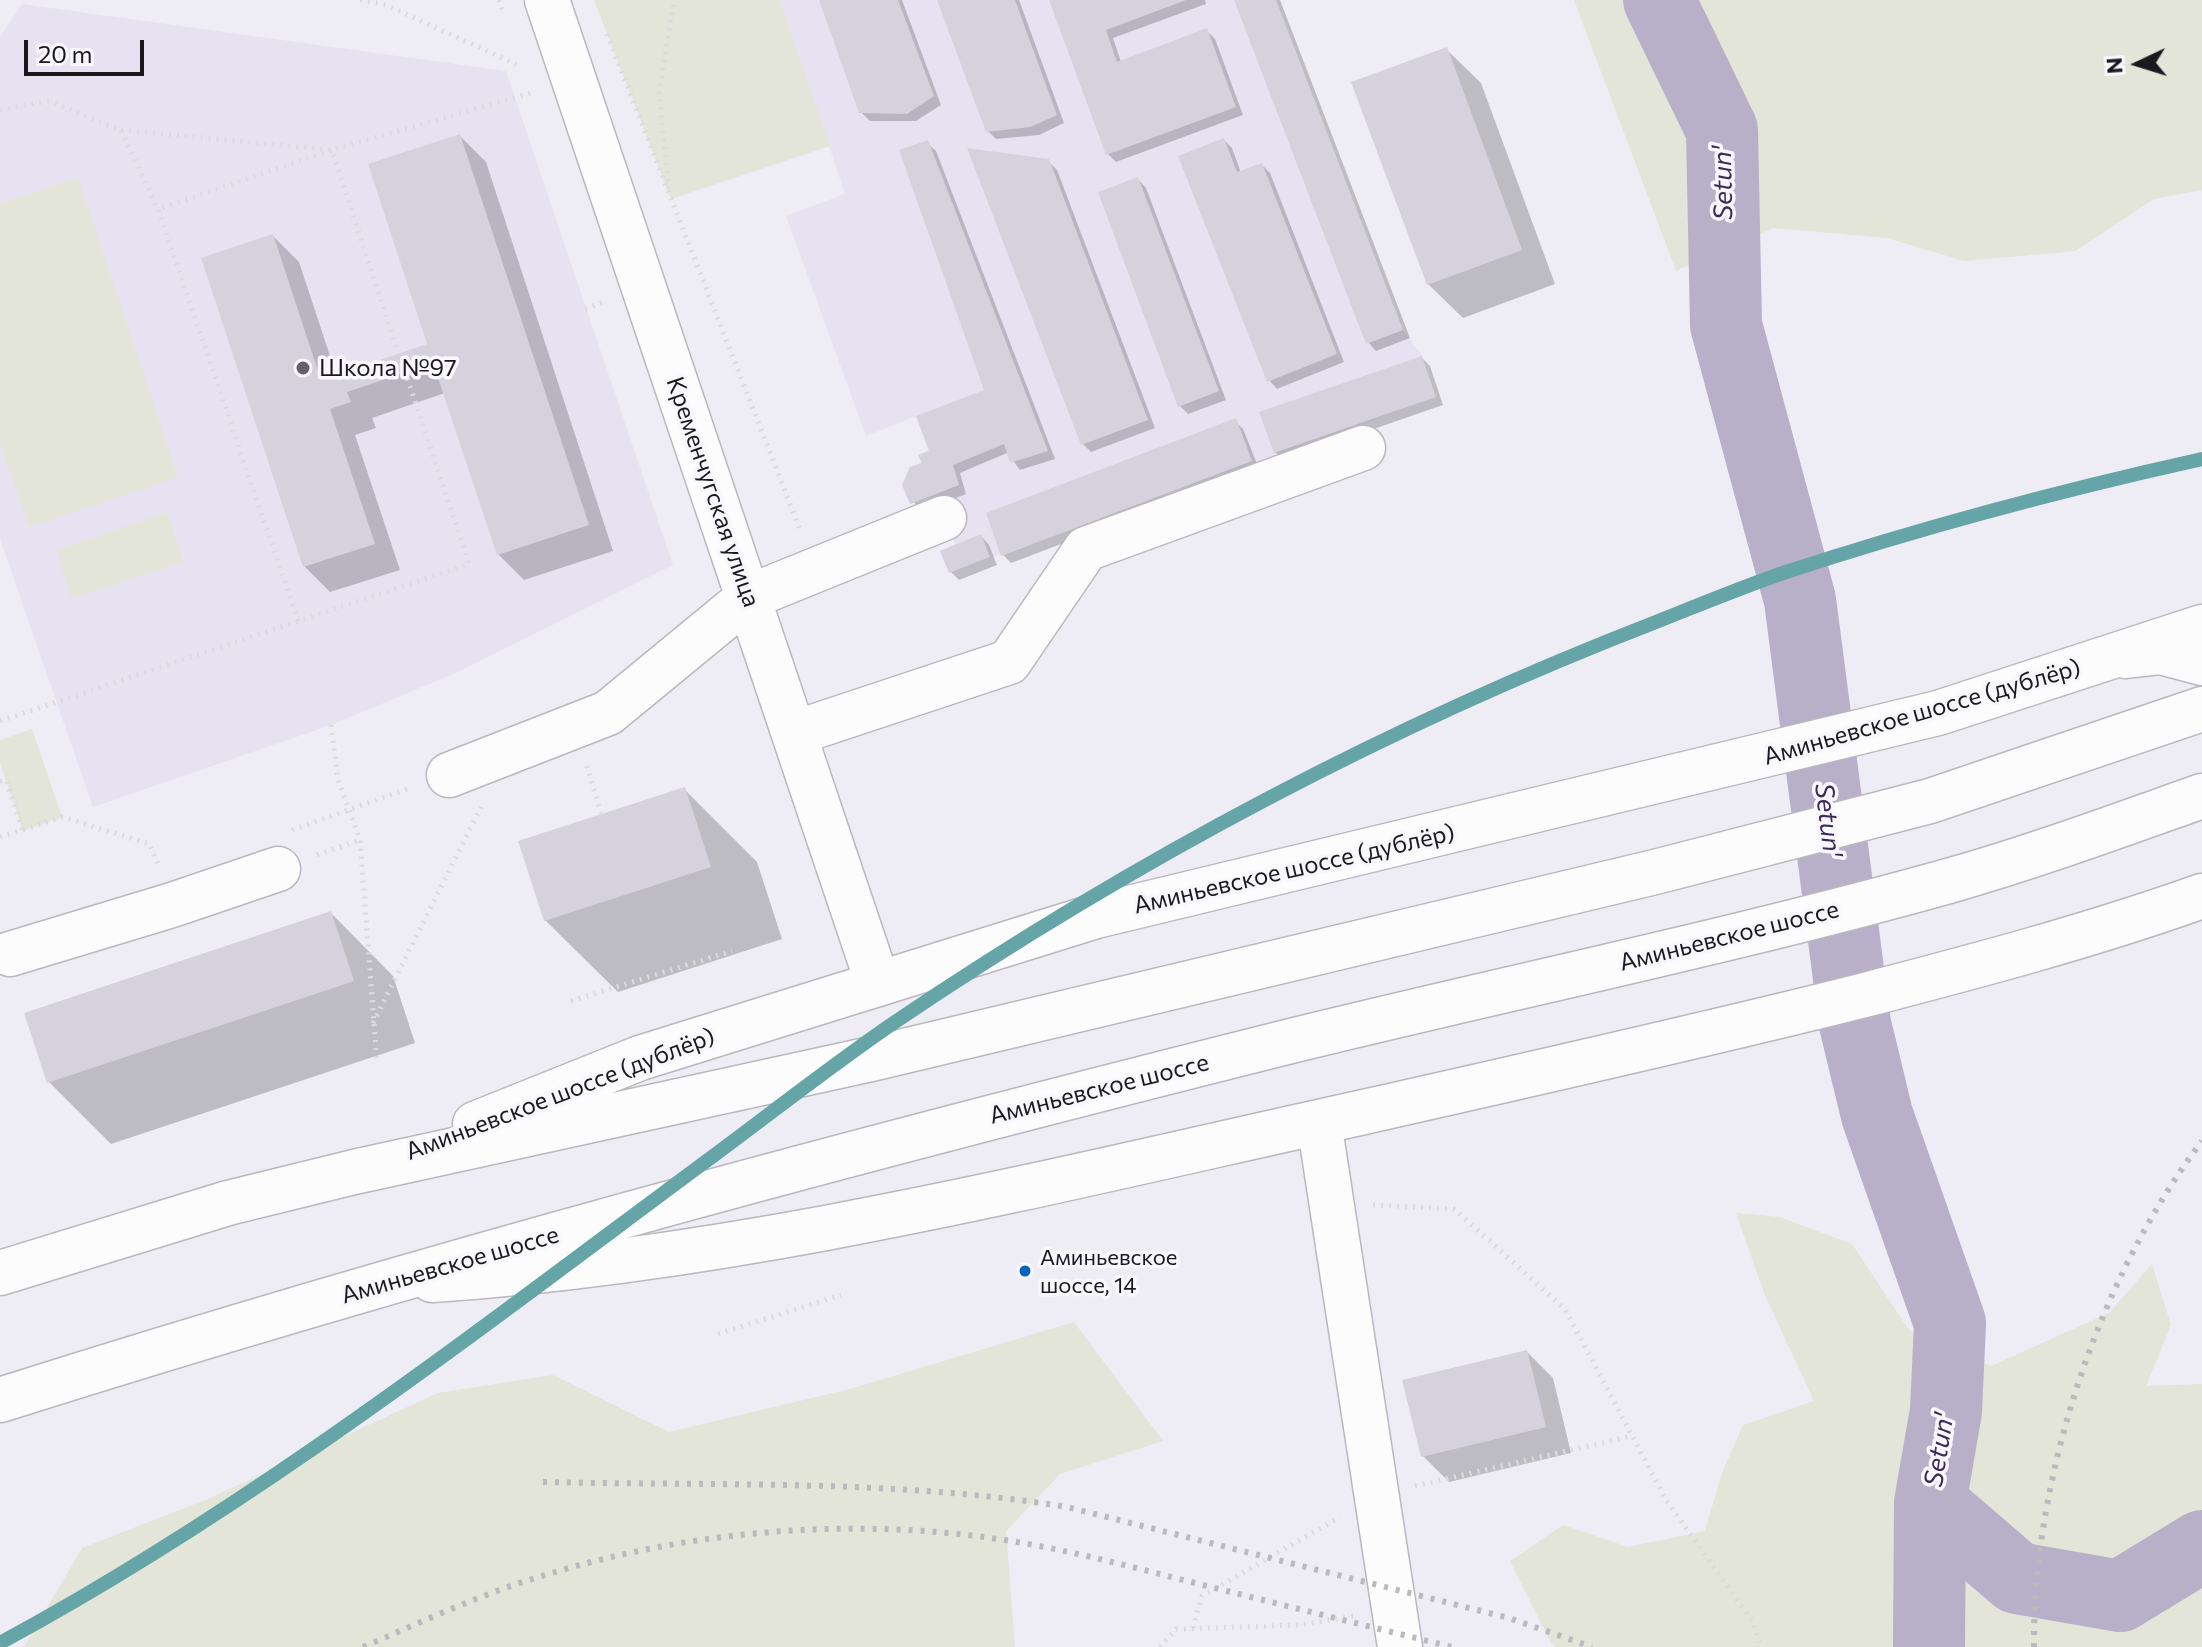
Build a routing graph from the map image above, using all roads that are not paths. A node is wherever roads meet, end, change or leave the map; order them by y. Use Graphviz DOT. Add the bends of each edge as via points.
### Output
graph roads {
  1 [pos="547,0"];
  2 [pos="1363,448"];
  3 [pos="944,518"];
  4 [pos="749,597"];
  5 [pos="2202,627"];
  6 [pos="2112,658"];
  7 [pos="2202,663"];
  8 [pos="2202,709"];
  9 [pos="795,733"];
  10 [pos="430,781"];
  11 [pos="2202,796"];
  12 [pos="278,869"];
  13 [pos="2200,896"];
  14 [pos="3,945"];
  15 [pos="878,984"];
  16 [pos="1319,1122"];
  17 [pos="354,1172"];
  18 [pos="0,1273"];
  19 [pos="381,1283"];
  20 [pos="0,1400"];
  21 [pos="1397,1628"];
  1 -- 4 [label="main road, Кременчугская улица"];
  2 -- 9 [label="main road" via="1086,549 1009,662"];
  3 -- 4 [label="main road"];
  4 -- 9 [label="main road, Кременчугская улица"];
  4 -- 10 [label="main road" via="608,713"];
  5 -- 6 [label="main road, Аминьевское шоссе (дублёр)"];
  6 -- 7 [label="main road" via="2161,652"];
  6 -- 15 [label="main road, Аминьевское шоссе (дублёр)" via="1938,713 1096,916"];
  8 -- 17 [label="main road" via="1930,801 1655,872 901,1052"];
  9 -- 15 [label="main road, Кременчугская улица"];
  11 -- 19 [label="main road, Аминьевское шоссе" via="1955,879 919,1134"];
  12 -- 14 [label="main road" via="172,905"];
  13 -- 16 [label="main road" via="2017,956 1692,1039"];
  15 -- 17 [label="main road, Аминьевское шоссе (дублёр)" via="640,1058"];
  16 -- 19 [label="main road" via="1017,1190 769,1238 518,1274"];
  16 -- 21 [label="main road"];
  17 -- 18 [label="main road" via="228,1203"];
  19 -- 20 [label="main road, Аминьевское шоссе"];
}
